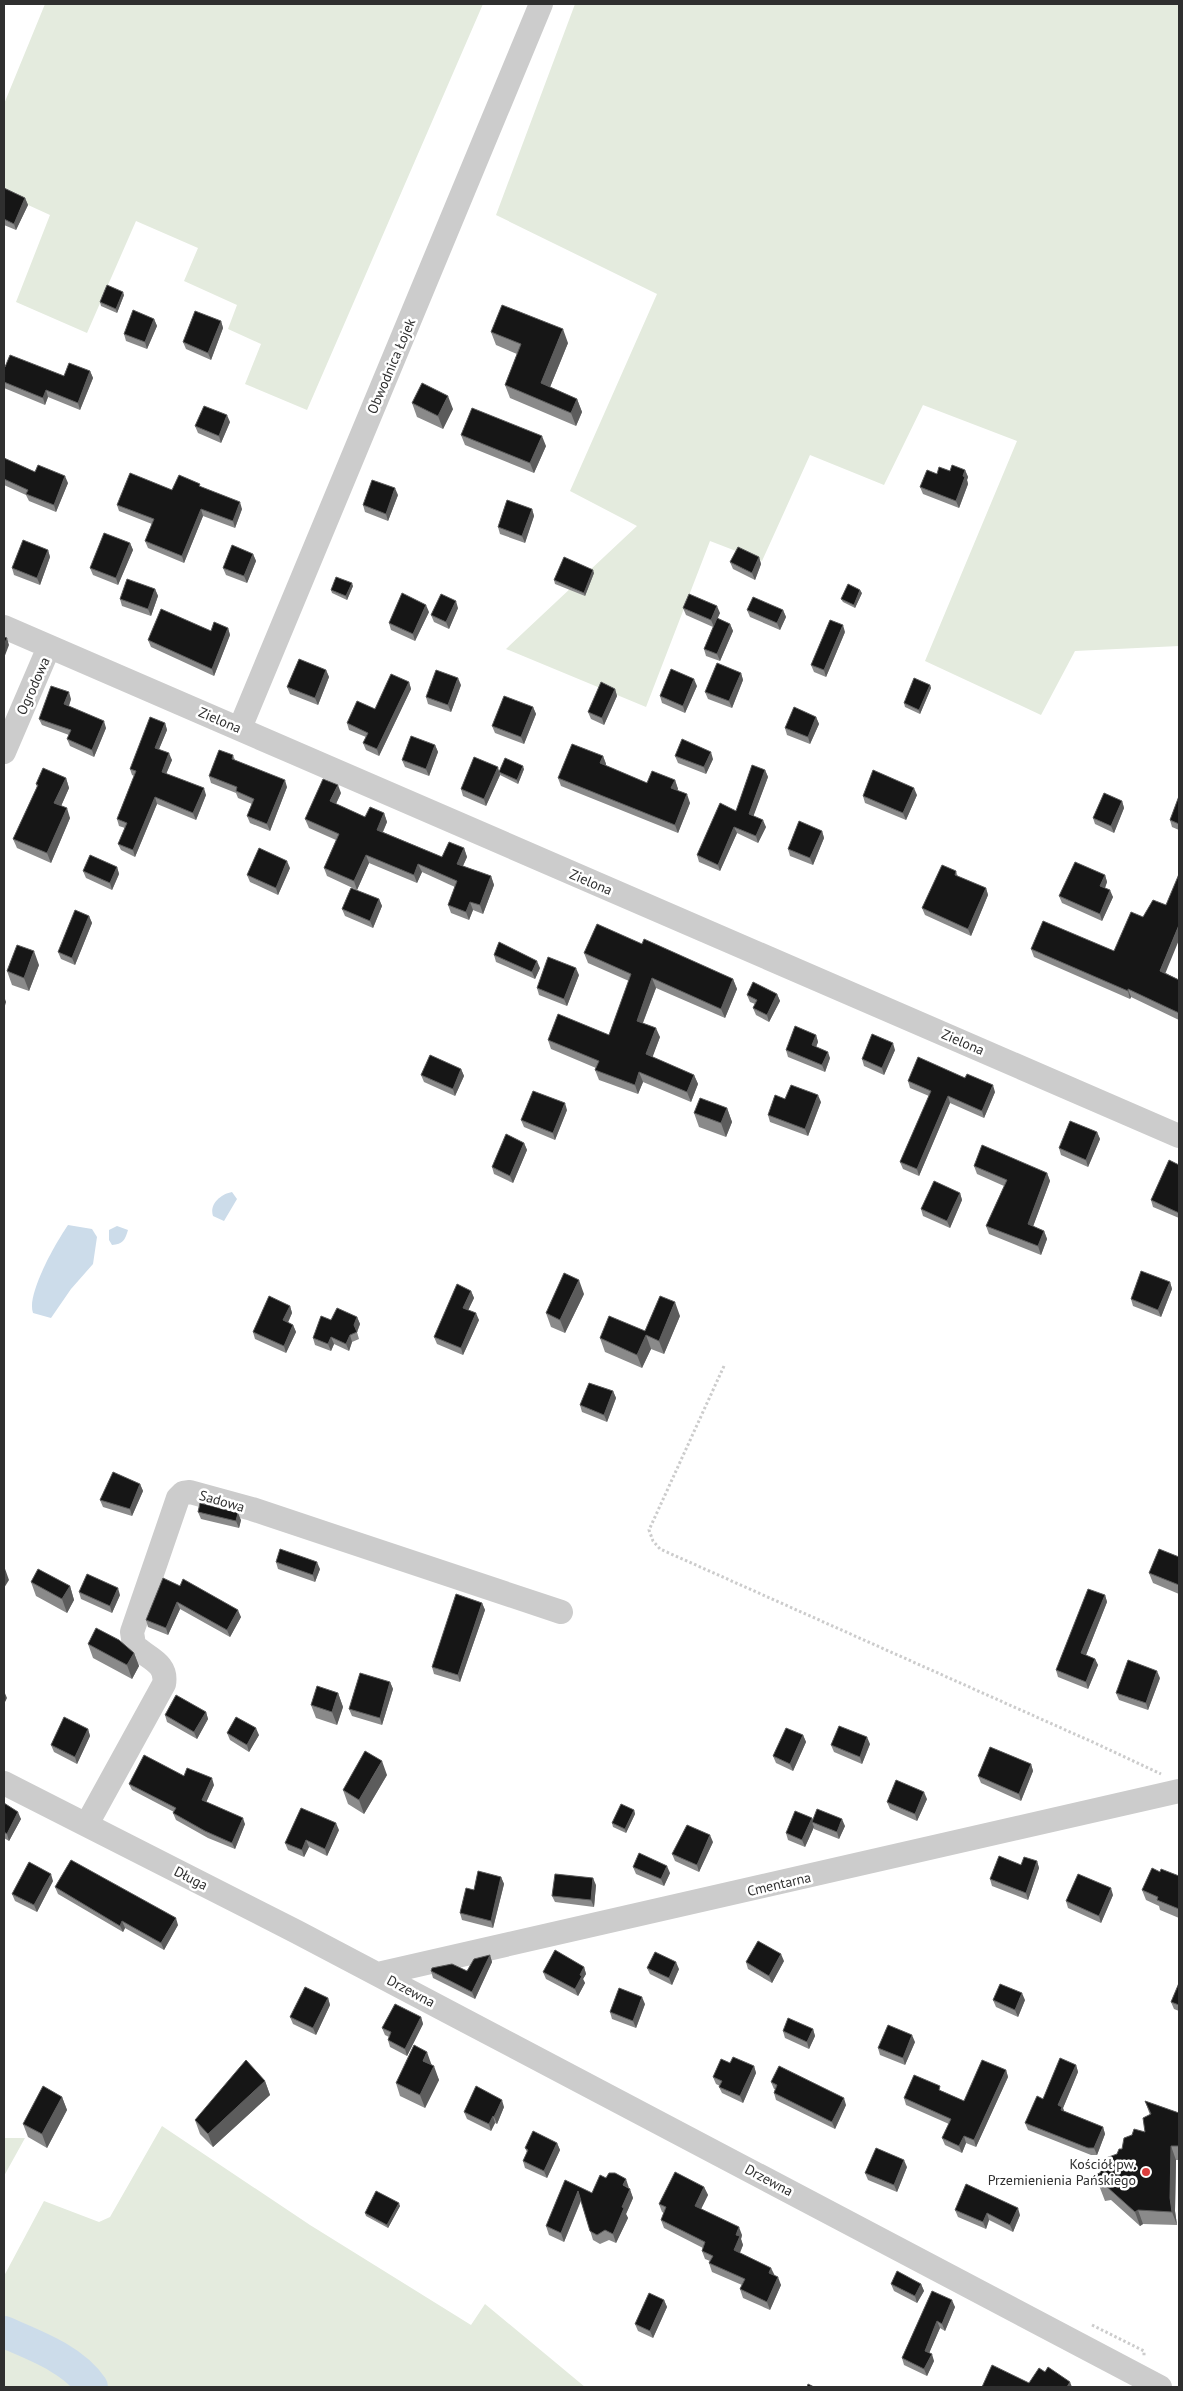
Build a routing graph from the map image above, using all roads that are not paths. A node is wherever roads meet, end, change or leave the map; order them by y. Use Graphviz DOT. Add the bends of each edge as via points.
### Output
graph roads {
  1 [pos="541,4"];
  2 [pos="4,627"];
  3 [pos="49,647"];
  4 [pos="240,728"];
  5 [pos="4,752"];
  6 [pos="1179,1136"];
  7 [pos="561,1612"];
  8 [pos="4,1783"];
  9 [pos="1171,1783"];
  10 [pos="87,1824"];
  11 [pos="378,1974"];
  12 [pos="1160,2387"];
  1 -- 4 [label="street, Obwodnica Łojek"];
  2 -- 3 [label="street, Zielona"];
  3 -- 4 [label="street, Zielona"];
  3 -- 5 [label="street, Ogrodowa"];
  4 -- 6 [label="street, Zielona"];
  7 -- 10 [label="street, Sadowa" via="252,1509 190,1492 183,1493 178,1498 132,1632 134,1644 161,1665 165,1674 164,1684"];
  8 -- 10 [label="street, Długa"];
  9 -- 11 [label="street, Cmentarna"];
  10 -- 11 [label="street, Długa"];
  11 -- 12 [label="street, Drzewna"];
}
